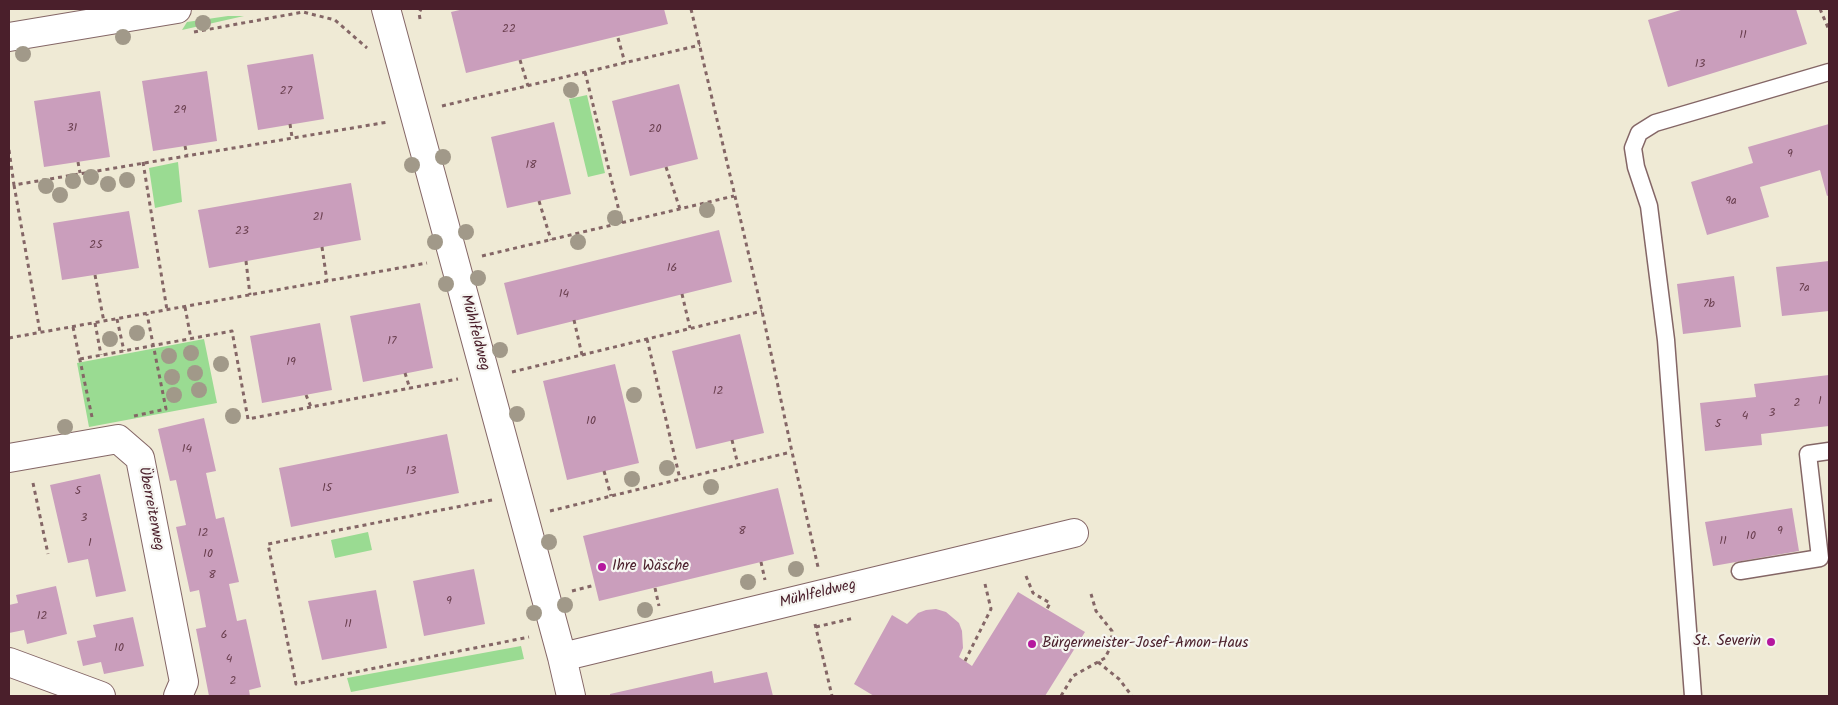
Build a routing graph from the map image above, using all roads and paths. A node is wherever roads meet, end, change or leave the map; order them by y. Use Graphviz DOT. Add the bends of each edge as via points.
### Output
graph roads {
  1 [pos="177,9"];
  2 [pos="302,9"];
  3 [pos="366,9"];
  4 [pos="378,9"];
  5 [pos="386,9"];
  6 [pos="691,9"];
  7 [pos="1820,9"];
  8 [pos="1829,30"];
  9 [pos="9,37"];
  10 [pos="618,38"];
  11 [pos="700,45"];
  12 [pos="368,49"];
  13 [pos="520,60"];
  14 [pos="625,63"];
  15 [pos="585,72"];
  16 [pos="1829,72"];
  17 [pos="528,86"];
  18 [pos="442,106"];
  19 [pos="387,113"];
  20 [pos="290,124"];
  21 [pos="292,137"];
  22 [pos="185,146"];
  23 [pos="9,150"];
  24 [pos="187,155"];
  25 [pos="78,162"];
  26 [pos="143,162"];
  27 [pos="666,167"];
  28 [pos="80,173"];
  29 [pos="11,175"];
  30 [pos="14,185"];
  31 [pos="734,196"];
  32 [pos="539,201"];
  33 [pos="680,209"];
  34 [pos="622,223"];
  35 [pos="551,240"];
  36 [pos="322,247"];
  37 [pos="454,258"];
  38 [pos="246,261"];
  39 [pos="95,275"];
  40 [pos="327,281"];
  41 [pos="682,294"];
  42 [pos="250,295"];
  43 [pos="185,307"];
  44 [pos="167,310"];
  45 [pos="762,311"];
  46 [pos="147,314"];
  47 [pos="117,319"];
  48 [pos="574,320"];
  49 [pos="104,322"];
  50 [pos="95,323"];
  51 [pos="73,327"];
  52 [pos="690,328"];
  53 [pos="40,332"];
  54 [pos="9,338"];
  55 [pos="192,339"];
  56 [pos="647,339"];
  57 [pos="154,345"];
  58 [pos="124,351"];
  59 [pos="101,355"];
  60 [pos="582,355"];
  61 [pos="80,359"];
  62 [pos="406,373"];
  63 [pos="509,373"];
  64 [pos="459,379"];
  65 [pos="410,388"];
  66 [pos="306,395"];
  67 [pos="311,407"];
  68 [pos="130,416"];
  69 [pos="94,423"];
  70 [pos="732,440"];
  71 [pos="1829,451"];
  72 [pos="792,452"];
  73 [pos="18,457"];
  74 [pos="738,465"];
  75 [pos="604,471"];
  76 [pos="680,479"];
  77 [pos="611,496"];
  78 [pos="500,499"];
  79 [pos="544,512"];
  80 [pos="1074,533"];
  81 [pos="48,554"];
  82 [pos="1740,571"];
  83 [pos="1026,576"];
  84 [pos="595,585"];
  85 [pos="578,590"];
  86 [pos="1091,594"];
  87 [pos="817,596"];
  88 [pos="991,609"];
  89 [pos="1047,609"];
  90 [pos="535,636"];
  91 [pos="562,657"];
  92 [pos="965,661"];
  93 [pos="9,662"];
  94 [pos="1098,662"];
  95 [pos="101,696"];
  96 [pos="178,696"];
  97 [pos="571,696"];
  98 [pos="832,696"];
  99 [pos="1061,696"];
  100 [pos="1132,696"];
  101 [pos="1693,696"];
  1 -- 9 [label="street"];
  2 -- 12 [label="path" via="303,12 335,20"];
  3 -- 4 [label="street"];
  5 -- 37 [label="street, Mühlfeldweg"];
  6 -- 11 [label="path"];
  7 -- 8 [label="path"];
  10 -- 14 [label="path"];
  11 -- 14 [label="path"];
  11 -- 31 [label="path"];
  13 -- 17 [label="path"];
  14 -- 15 [label="path"];
  15 -- 17 [label="path"];
  15 -- 34 [label="path"];
  16 -- 101 [label="lane" via="1655,123 1638,133 1633,148 1649,206 1666,340"];
  17 -- 18 [label="path"];
  19 -- 21 [label="path" via="390,122"];
  20 -- 21 [label="path"];
  21 -- 24 [label="path"];
  22 -- 24 [label="path"];
  23 -- 29 [label="path"];
  24 -- 26 [label="path"];
  25 -- 28 [label="path"];
  26 -- 28 [label="path"];
  26 -- 44 [label="path"];
  27 -- 33 [label="path"];
  28 -- 30 [label="path"];
  29 -- 30 [label="path"];
  30 -- 53 [label="path"];
  31 -- 33 [label="path"];
  31 -- 45 [label="path"];
  32 -- 35 [label="path"];
  33 -- 34 [label="path"];
  34 -- 35 [label="path"];
  35 -- 37 [label="path" via="480,257"];
  36 -- 40 [label="path"];
  37 -- 40 [label="path"];
  37 -- 91 [label="street, Mühlfeldweg"];
  38 -- 42 [label="path"];
  39 -- 49 [label="path"];
  40 -- 42 [label="path"];
  41 -- 52 [label="path"];
  42 -- 43 [label="path"];
  43 -- 44 [label="path"];
  43 -- 55 [label="path"];
  44 -- 46 [label="path"];
  45 -- 52 [label="path"];
  45 -- 72 [label="path"];
  46 -- 47 [label="path"];
  46 -- 57 [label="path"];
  47 -- 49 [label="path"];
  47 -- 58 [label="path"];
  48 -- 60 [label="path"];
  49 -- 50 [label="path"];
  50 -- 51 [label="path"];
  50 -- 59 [label="path"];
  51 -- 53 [label="path"];
  51 -- 61 [label="path"];
  52 -- 56 [label="path"];
  53 -- 54 [label="path"];
  55 -- 57 [label="path"];
  55 -- 67 [label="path" via="232,331 248,419"];
  56 -- 60 [label="path"];
  56 -- 76 [label="path"];
  57 -- 58 [label="path"];
  57 -- 68 [label="path" via="166,410"];
  58 -- 59 [label="path"];
  59 -- 61 [label="path"];
  60 -- 63 [label="path"];
  61 -- 69 [label="path"];
  62 -- 65 [label="path"];
  64 -- 65 [label="path"];
  65 -- 67 [label="path"];
  66 -- 67 [label="path"];
  70 -- 74 [label="path"];
  71 -- 82 [label="lane" via="1808,454 1820,558"];
  72 -- 74 [label="path"];
  72 -- 87 [label="path" via="822,580"];
  73 -- 81 [label="path"];
  73 -- 96 [label="street, Überreiterweg" via="118,439 140,458 184,682"];
  74 -- 76 [label="path"];
  75 -- 77 [label="path"];
  76 -- 77 [label="path"];
  77 -- 79 [label="path"];
  78 -- 90 [label="path" via="268,544 296,684"];
  80 -- 87 [label="street, Mühlfeldweg"];
  83 -- 89 [label="path" via="1032,593 1050,603"];
  84 -- 85 [label="path"];
  86 -- 94 [label="path" via="1096,611 1112,631 1111,646 1105,658"];
  87 -- 91 [label="street, Mühlfeldweg"];
  87 -- 98 [label="path" via="813,614"];
  88 -- 92 [label="path"];
  91 -- 97 [label="street, Mühlfeldweg"];
  93 -- 95 [label="street"];
  94 -- 99 [label="path" via="1073,676"];
  94 -- 100 [label="path"];
}
